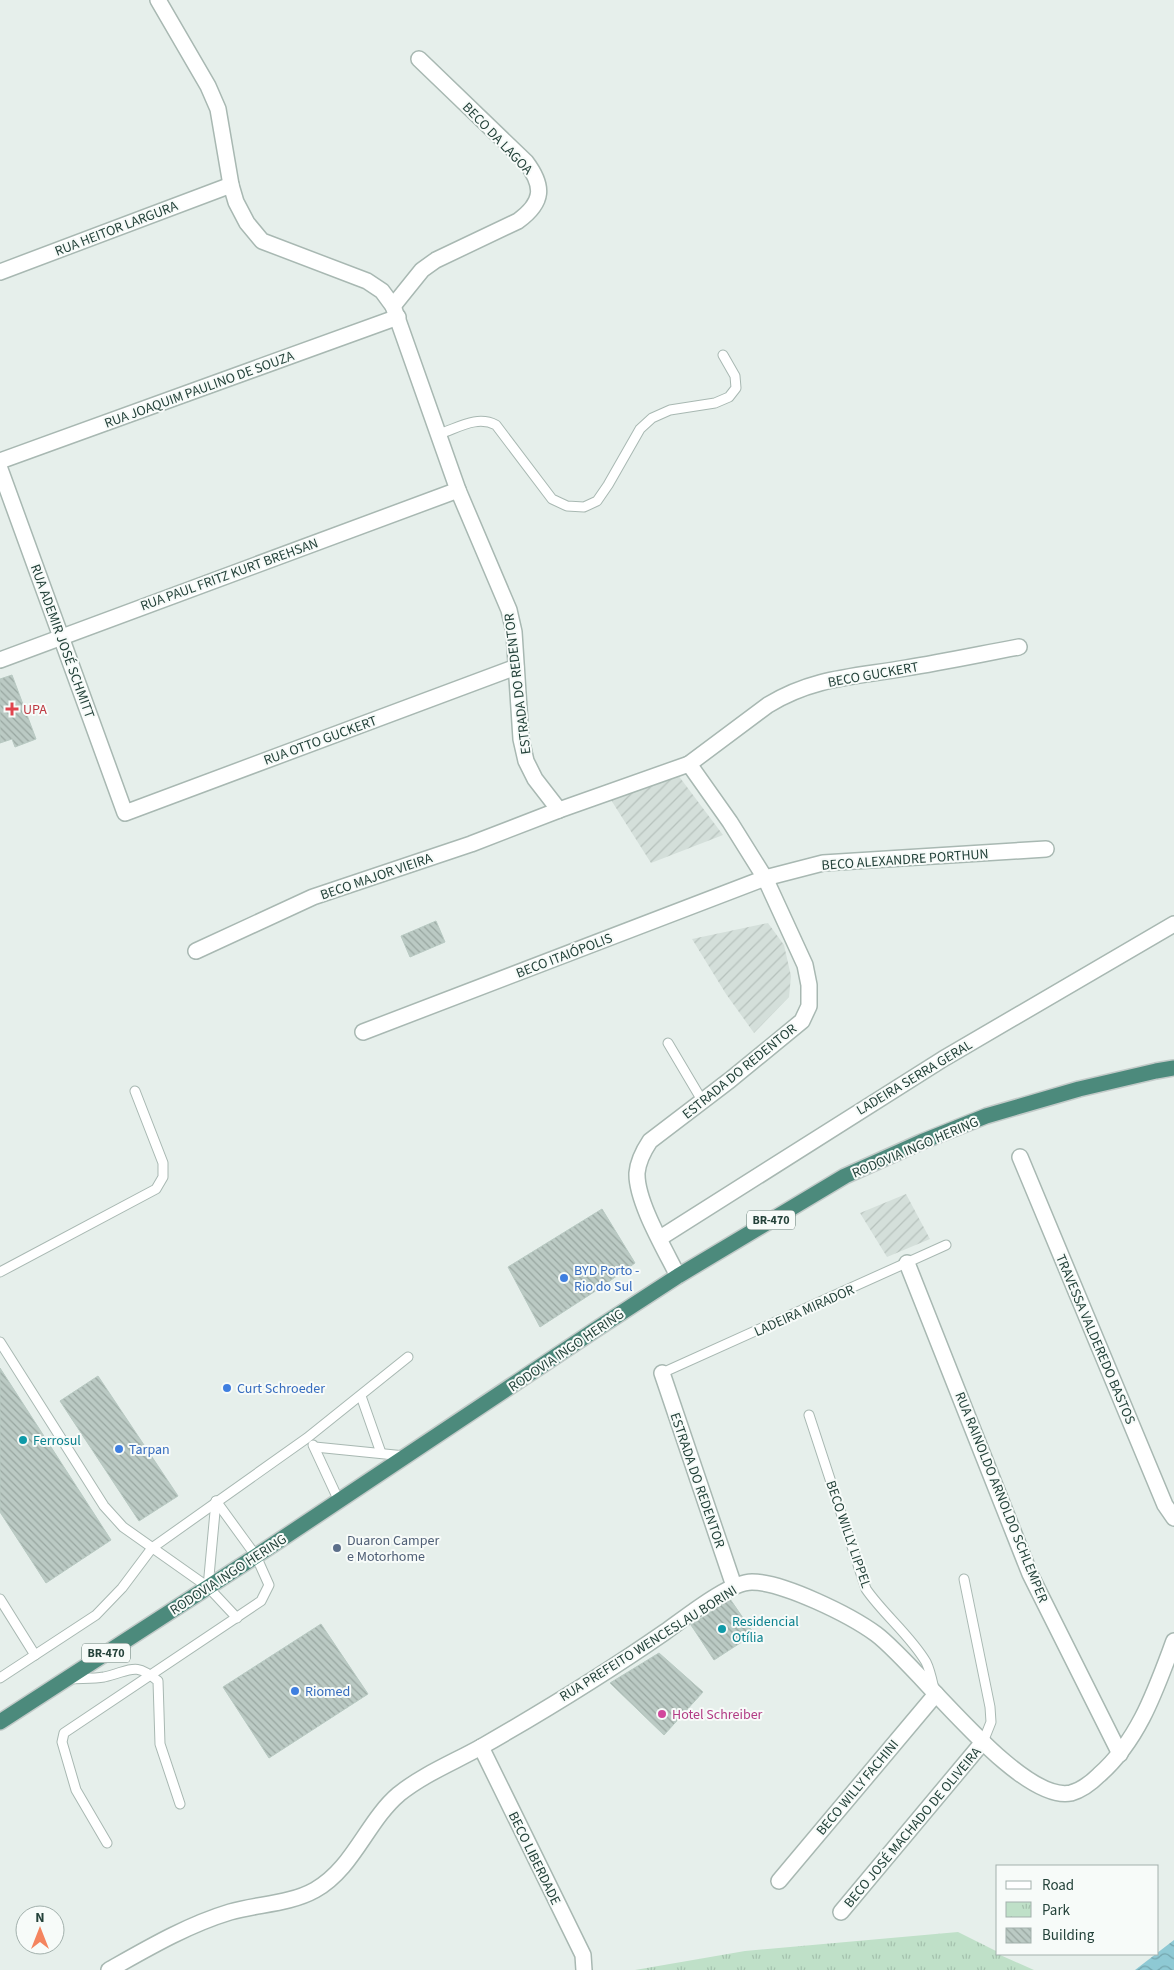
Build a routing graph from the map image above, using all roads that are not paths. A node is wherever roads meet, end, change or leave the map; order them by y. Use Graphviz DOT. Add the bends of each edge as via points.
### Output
graph roads {
  1 [pos="158,0"];
  2 [pos="419,59"];
  3 [pos="231,185"];
  4 [pos="0,272"];
  5 [pos="395,312"];
  6 [pos="723,355"];
  7 [pos="439,434"];
  8 [pos="0,461"];
  9 [pos="0,469"];
  10 [pos="458,490"];
  11 [pos="61,636"];
  12 [pos="1019,647"];
  13 [pos="0,660"];
  14 [pos="516,667"];
  15 [pos="689,764"];
  16 [pos="559,810"];
  17 [pos="125,813"];
  18 [pos="1046,849"];
  19 [pos="765,878"];
  20 [pos="1174,924"];
  21 [pos="196,951"];
  22 [pos="364,1032"];
  23 [pos="668,1043"];
  24 [pos="1174,1068"];
  25 [pos="135,1091"];
  26 [pos="703,1102"];
  27 [pos="1020,1157"];
  28 [pos="660,1238"];
  29 [pos="946,1245"];
  30 [pos="907,1263"];
  31 [pos="0,1272"];
  32 [pos="678,1276"];
  33 [pos="0,1342"];
  34 [pos="408,1357"];
  35 [pos="662,1373"];
  36 [pos="361,1396"];
  37 [pos="809,1415"];
  38 [pos="307,1438"];
  39 [pos="315,1447"];
  40 [pos="381,1453"];
  41 [pos="407,1457"];
  42 [pos="216,1501"];
  43 [pos="339,1501"];
  44 [pos="1174,1518"];
  45 [pos="152,1548"];
  46 [pos="256,1556"];
  47 [pos="964,1578"];
  48 [pos="734,1586"];
  49 [pos="208,1587"];
  50 [pos="0,1599"];
  51 [pos="237,1618"];
  52 [pos="1174,1641"];
  53 [pos="35,1655"];
  54 [pos="150,1674"];
  55 [pos="0,1678"];
  56 [pos="66,1679"];
  57 [pos="936,1694"];
  58 [pos="0,1722"];
  59 [pos="983,1742"];
  60 [pos="481,1747"];
  61 [pos="1120,1754"];
  62 [pos="180,1804"];
  63 [pos="107,1843"];
  64 [pos="779,1881"];
  65 [pos="841,1912"];
  66 [pos="108,1970"];
  67 [pos="584,1970"];
  1 -- 3 [label="street, ESTRADA DO REDENTOR" via="218,109"];
  2 -- 5 [label="street, BECO DA LAGOA" via="526,162 536,175 540,188 530,212 518,221 436,260 422,270"];
  3 -- 4 [label="street, RUA HEITOR LARGURA"];
  3 -- 5 [label="street, ESTRADA DO REDENTOR" via="246,223 262,240 367,281 382,291"];
  5 -- 7 [label="street, ESTRADA DO REDENTOR"];
  5 -- 8 [label="street, RUA JOAQUIM PAULINO DE SOUZA"];
  6 -- 7 [label="lane" via="735,376 736,388 729,397 715,403 670,410 652,418 640,429 597,501 584,507 567,506 552,499 496,425 489,421 478,420"];
  7 -- 10 [label="street, ESTRADA DO REDENTOR"];
  9 -- 11 [label="street, RUA ADEMIR JOSÉ SCHMITT"];
  10 -- 11 [label="street, RUA PAUL FRITZ KURT BREHSAN"];
  10 -- 14 [label="street, ESTRADA DO REDENTOR" via="509,610"];
  11 -- 13 [label="street, RUA PAUL FRITZ KURT BREHSAN"];
  11 -- 17 [label="street, RUA ADEMIR JOSÉ SCHMITT"];
  12 -- 15 [label="street, BECO GUCKERT" via="816,684 768,705"];
  14 -- 16 [label="street, ESTRADA DO REDENTOR" via="521,739 526,761"];
  14 -- 17 [label="street, RUA OTTO GUCKERT"];
  15 -- 16 [label="street"];
  15 -- 19 [label="street, ESTRADA DO REDENTOR"];
  16 -- 21 [label="street, BECO MAJOR VIEIRA" via="472,844 313,897"];
  18 -- 19 [label="street, BECO ALEXANDRE PORTHUN" via="822,863"];
  19 -- 22 [label="street, BECO ITAIÓPOLIS"];
  19 -- 26 [label="street, ESTRADA DO REDENTOR" via="805,965 809,985 808,1006 802,1021"];
  20 -- 28 [label="street, LADEIRA SERRA GERAL" via="943,1059"];
  23 -- 26 [label="lane"];
  24 -- 32 [label="highway, RODOVIA INGO HERING / BR-470" via="1017,1106 921,1142 845,1176"];
  25 -- 31 [label="lane" via="163,1163 163,1177 156,1189"];
  26 -- 28 [label="street, ESTRADA DO REDENTOR" via="650,1141 641,1154 637,1172 640,1194"];
  27 -- 44 [label="street, TRAVESSA VALDEREDO BASTOS"];
  28 -- 32 [label="street, ESTRADA DO REDENTOR"];
  29 -- 30 [label="lane, LADEIRA MIRADOR"];
  30 -- 35 [label="lane, LADEIRA MIRADOR"];
  30 -- 61 [label="street, RUA RAINOLDO ARNOLDO SCHLEMPER" via="1030,1574"];
  32 -- 41 [label="highway, RODOVIA INGO HERING / BR-470"];
  33 -- 45 [label="lane" via="104,1506 123,1527"];
  34 -- 36 [label="lane"];
  35 -- 48 [label="street, ESTRADA DO REDENTOR"];
  36 -- 38 [label="lane"];
  36 -- 40 [label="lane"];
  37 -- 57 [label="lane, BECO WILLY LIPPEL" via="866,1589 927,1664"];
  38 -- 39 [label="lane"];
  38 -- 42 [label="lane"];
  39 -- 40 [label="lane"];
  39 -- 43 [label="lane"];
  40 -- 41 [label="lane"];
  41 -- 43 [label="highway, RODOVIA INGO HERING / BR-470"];
  42 -- 45 [label="lane"];
  42 -- 46 [label="lane"];
  42 -- 49 [label="lane"];
  43 -- 46 [label="highway, RODOVIA INGO HERING / BR-470"];
  45 -- 49 [label="lane"];
  45 -- 53 [label="lane" via="122,1588 96,1615"];
  46 -- 49 [label="highway, RODOVIA INGO HERING / BR-470"];
  46 -- 51 [label="lane" via="269,1585 261,1601"];
  47 -- 59 [label="lane" via="990,1707 991,1722"];
  48 -- 57 [label="street, RUA PREFEITO WENCESLAU BORINI" via="747,1582 776,1585 843,1614 879,1636"];
  48 -- 60 [label="street, RUA PREFEITO WENCESLAU BORINI" via="616,1665"];
  49 -- 51 [label="lane"];
  49 -- 56 [label="highway, RODOVIA INGO HERING / BR-470"];
  50 -- 53 [label="lane"];
  51 -- 54 [label="lane"];
  52 -- 61 [label="street, RUA PREFEITO WENCESLAU BORINI" via="1150,1703"];
  53 -- 55 [label="lane"];
  54 -- 56 [label="lane" via="134,1668 102,1677"];
  54 -- 62 [label="lane" via="158,1681 160,1744"];
  54 -- 63 [label="lane" via="64,1733 62,1742 76,1790"];
  56 -- 58 [label="highway, RODOVIA INGO HERING / BR-470"];
  57 -- 59 [label="street, RUA PREFEITO WENCESLAU BORINI"];
  57 -- 64 [label="street, BECO WILLY FACHINI"];
  59 -- 61 [label="street, RUA PREFEITO WENCESLAU BORINI" via="1034,1784 1052,1792 1068,1793 1083,1788"];
  59 -- 65 [label="street, BECO JOSÉ MACHADO DE OLIVEIRA"];
  60 -- 66 [label="street, RUA PREFEITO WENCESLAU BORINI" via="398,1795 340,1868 316,1890 293,1899 205,1920"];
  60 -- 67 [label="street, BECO LIBERDADE" via="583,1955"];
}
